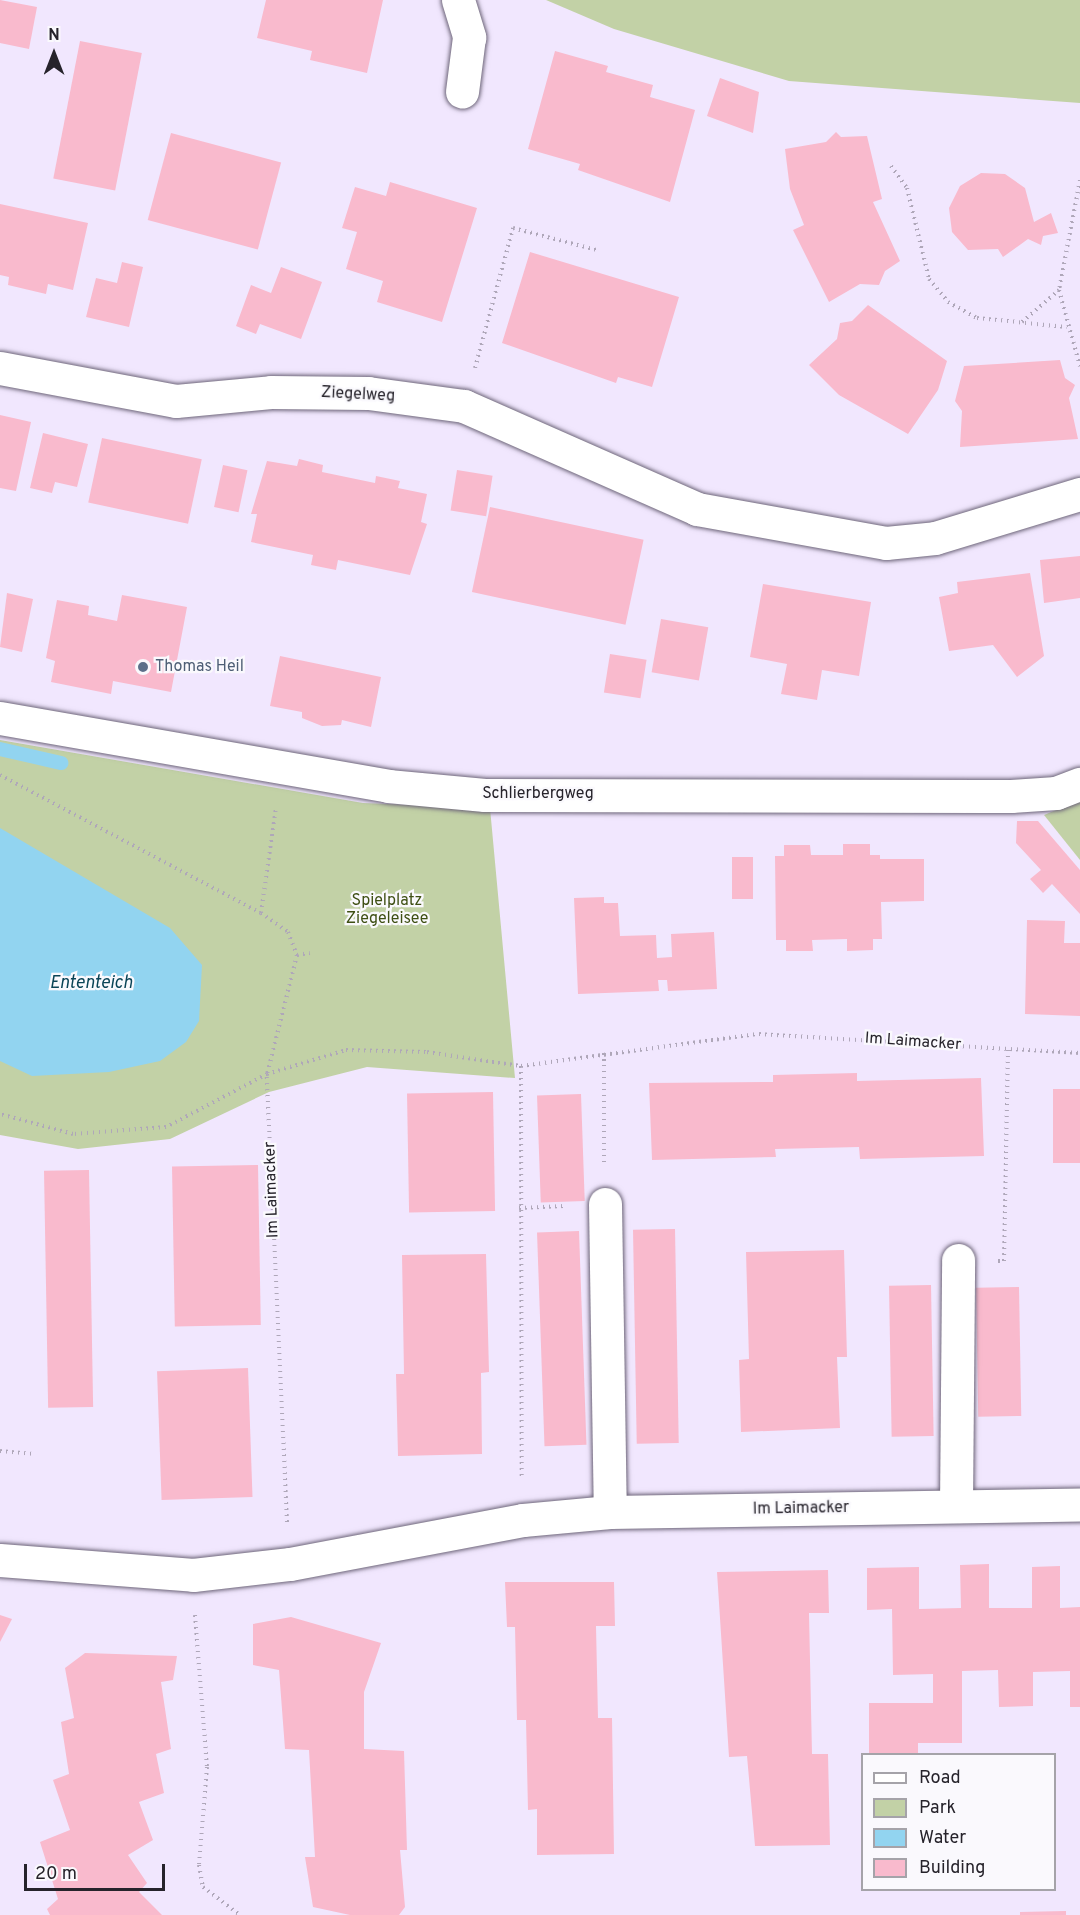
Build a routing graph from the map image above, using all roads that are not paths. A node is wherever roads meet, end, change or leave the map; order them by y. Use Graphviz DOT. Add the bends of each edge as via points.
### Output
graph roads {
  1 [pos="458,0"];
  2 [pos="462,92"];
  3 [pos="0,368"];
  4 [pos="1080,494"];
  5 [pos="0,718"];
  6 [pos="1078,785"];
  7 [pos="605,1204"];
  8 [pos="958,1260"];
  9 [pos="1080,1505"];
  10 [pos="956,1506"];
  11 [pos="610,1512"];
  12 [pos="0,1560"];
  1 -- 2 [label="street" via="469,37"];
  3 -- 4 [label="street, Ziegelweg" via="176,401 271,392 346,393 464,406 697,509 886,543 935,538"];
  5 -- 6 [label="street, Schlierbergweg" via="278,768 485,795 1011,796"];
  7 -- 11 [label="street"];
  8 -- 10 [label="street"];
  9 -- 10 [label="street, Im Laimacker"];
  10 -- 11 [label="street, Im Laimacker"];
  11 -- 12 [label="street, Im Laimacker" via="523,1520 290,1564 193,1575"];
}
